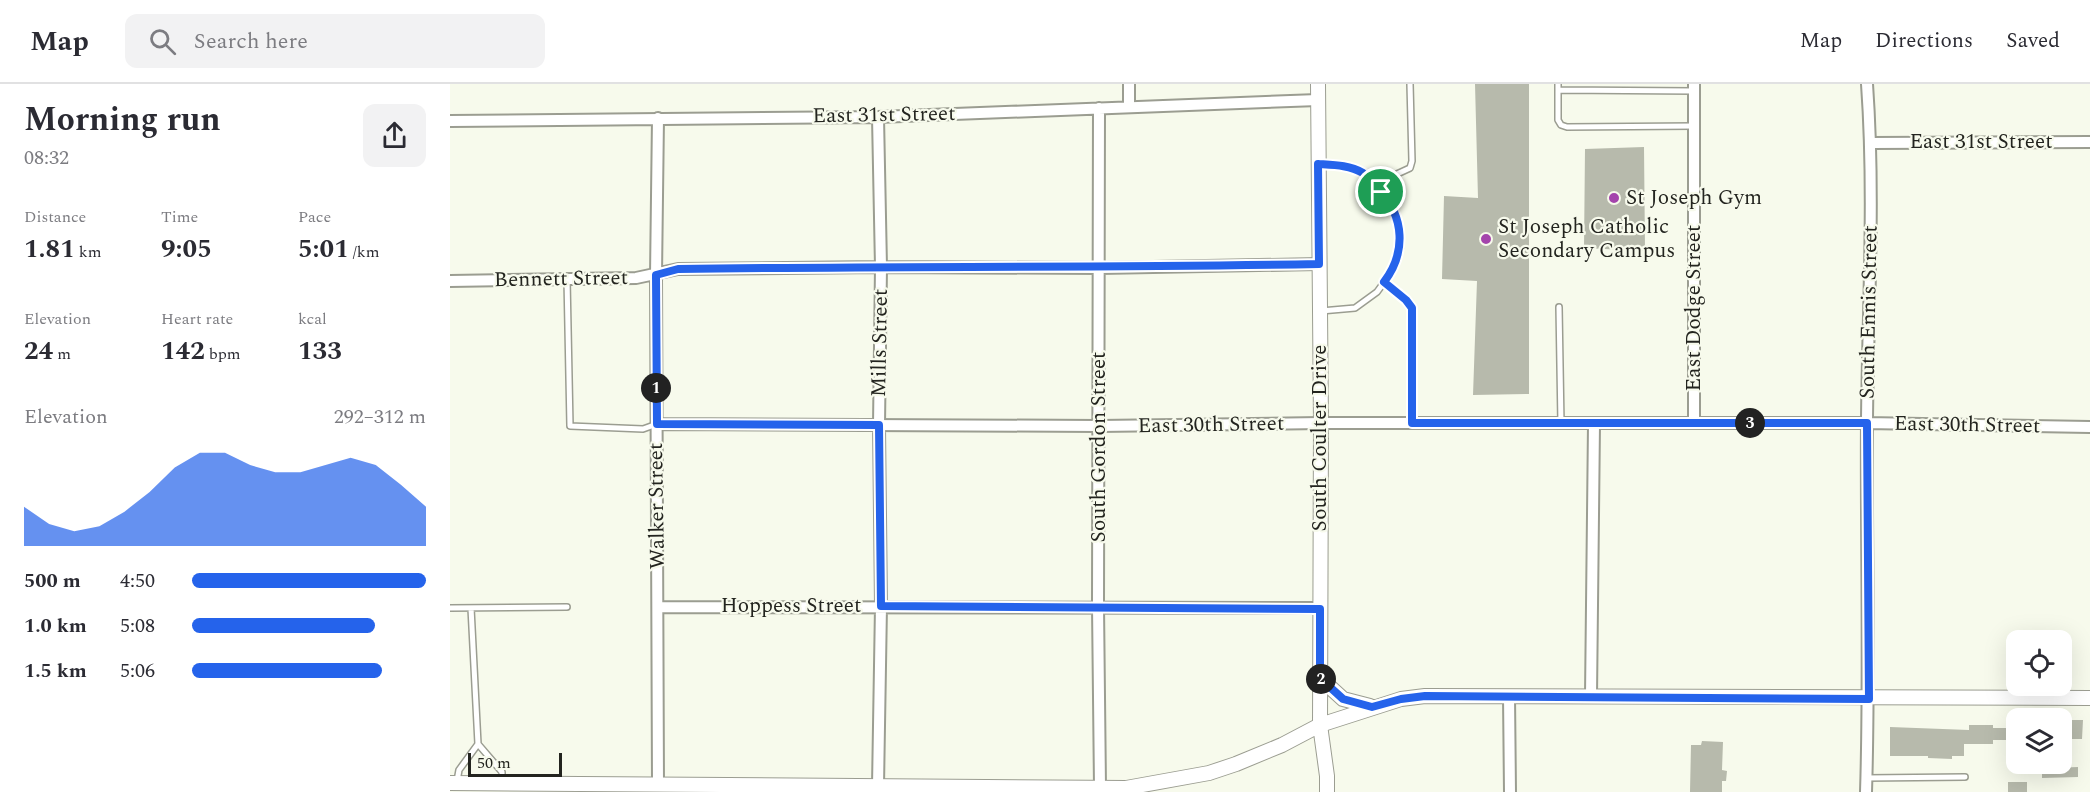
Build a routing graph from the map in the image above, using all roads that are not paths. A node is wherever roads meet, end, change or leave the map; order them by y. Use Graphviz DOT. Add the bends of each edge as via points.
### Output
graph roads {
  1 [pos="1129,84"];
  2 [pos="1318,84"];
  3 [pos="1410,84"];
  4 [pos="1867,84"];
  5 [pos="1558,87"];
  6 [pos="1694,88"];
  7 [pos="1318,100"];
  8 [pos="1129,107"];
  9 [pos="1099,108"];
  10 [pos="878,117"];
  11 [pos="658,118"];
  12 [pos="450,121"];
  13 [pos="1694,126"];
  14 [pos="2090,142"];
  15 [pos="1871,143"];
  16 [pos="1318,164"];
  17 [pos="1381,192"];
  18 [pos="1319,264"];
  19 [pos="881,267"];
  20 [pos="1100,268"];
  21 [pos="656,275"];
  22 [pos="567,279"];
  23 [pos="450,281"];
  24 [pos="1384,282"];
  25 [pos="1558,308"];
  26 [pos="1319,312"];
  27 [pos="1321,423"];
  28 [pos="1412,423"];
  29 [pos="1694,423"];
  30 [pos="1867,423"];
  31 [pos="657,424"];
  32 [pos="1561,424"];
  33 [pos="1594,424"];
  34 [pos="879,425"];
  35 [pos="1099,426"];
  36 [pos="2090,427"];
  37 [pos="881,606"];
  38 [pos="1098,606"];
  39 [pos="567,607"];
  40 [pos="658,607"];
  41 [pos="450,608"];
  42 [pos="471,608"];
  43 [pos="1320,609"];
  44 [pos="1320,678"];
  45 [pos="1509,696"];
  46 [pos="1591,696"];
  47 [pos="2090,698"];
  48 [pos="1869,699"];
  49 [pos="1372,707"];
  50 [pos="1320,725"];
  51 [pos="478,744"];
  52 [pos="1965,777"];
  53 [pos="1866,778"];
  54 [pos="454,783"];
  55 [pos="502,784"];
  56 [pos="658,785"];
  57 [pos="878,786"];
  58 [pos="1100,786"];
  59 [pos="530,788"];
  60 [pos="785,789"];
  61 [pos="1126,790"];
  62 [pos="1327,792"];
  63 [pos="1510,792"];
  64 [pos="1866,792"];
  1 -- 8 [label="street"];
  2 -- 7 [label="main road, South Coulter Drive"];
  3 -- 17 [label="lane" via="1412,161 1410,168 1397,174"];
  4 -- 15 [label="street, South Ennis Street"];
  5 -- 6 [label="lane"];
  5 -- 13 [label="lane" via="1558,120 1567,127"];
  6 -- 13 [label="street, East Dodge Street"];
  7 -- 8 [label="street, East 31st Street"];
  7 -- 16 [label="main road, South Coulter Drive"];
  8 -- 9 [label="street, East 31st Street"];
  9 -- 10 [label="street, East 31st Street"];
  9 -- 20 [label="street, South Gordon Street"];
  10 -- 11 [label="street, East 31st Street"];
  10 -- 19 [label="street, Mills Street"];
  11 -- 12 [label="street, East 31st Street"];
  11 -- 21 [label="street, Walker Street"];
  13 -- 29 [label="street, East Dodge Street"];
  14 -- 15 [label="street, East 31st Street"];
  15 -- 30 [label="street, South Ennis Street"];
  16 -- 17 [label="lane" via="1344,165 1365,174"];
  16 -- 18 [label="main road, South Coulter Drive"];
  17 -- 24 [label="lane" via="1398,219 1401,246 1393,270"];
  18 -- 20 [label="street, Bennett Street"];
  18 -- 26 [label="main road, South Coulter Drive"];
  19 -- 20 [label="street, Bennett Street"];
  19 -- 21 [label="street, Bennett Street" via="678,269"];
  19 -- 34 [label="street, Mills Street"];
  20 -- 35 [label="street, South Gordon Street"];
  21 -- 22 [label="street, Bennett Street"];
  21 -- 31 [label="street, Walker Street"];
  22 -- 23 [label="street, Bennett Street"];
  22 -- 31 [label="lane" via="570,426 643,429"];
  24 -- 26 [label="lane" via="1355,308"];
  24 -- 28 [label="lane" via="1412,308"];
  25 -- 32 [label="lane"];
  26 -- 27 [label="main road, South Coulter Drive"];
  27 -- 28 [label="street, East 30th Street"];
  27 -- 35 [label="street, East 30th Street"];
  27 -- 43 [label="main road, South Coulter Drive"];
  28 -- 32 [label="street, East 30th Street"];
  29 -- 30 [label="street, East 30th Street"];
  29 -- 33 [label="street, East 30th Street"];
  30 -- 36 [label="street, East 30th Street"];
  30 -- 48 [label="street, South Ennis Street"];
  31 -- 34 [label="street, East 30th Street"];
  31 -- 40 [label="street, Walker Street"];
  32 -- 33 [label="street, East 30th Street"];
  33 -- 46 [label="street"];
  34 -- 35 [label="street, East 30th Street"];
  34 -- 37 [label="street, Mills Street"];
  35 -- 38 [label="street, South Gordon Street"];
  37 -- 38 [label="street, Hoppess Street"];
  37 -- 40 [label="street, Hoppess Street"];
  37 -- 57 [label="street, Mills Street"];
  38 -- 43 [label="street, Hoppess Street"];
  38 -- 58 [label="street, South Gordon Street"];
  39 -- 42 [label="lane"];
  40 -- 56 [label="street, Walker Street"];
  41 -- 42 [label="lane"];
  42 -- 51 [label="lane"];
  43 -- 44 [label="main road, South Coulter Drive"];
  44 -- 49 [label="main road" via="1343,699"];
  44 -- 50 [label="main road, South Coulter Drive"];
  45 -- 46 [label="main road"];
  45 -- 49 [label="main road" via="1425,696"];
  45 -- 63 [label="street"];
  46 -- 48 [label="main road"];
  47 -- 48 [label="main road"];
  48 -- 53 [label="street, South Ennis Street"];
  49 -- 50 [label="main road"];
  50 -- 61 [label="main road" via="1218,770"];
  50 -- 62 [label="main road, South Coulter Drive"];
  51 -- 54 [label="lane"];
  51 -- 55 [label="lane" via="502,772"];
  52 -- 53 [label="lane"];
  53 -- 64 [label="street, South Ennis Street"];
  54 -- 55 [label="main road"];
  55 -- 59 [label="main road"];
  56 -- 59 [label="main road"];
  56 -- 60 [label="main road"];
  57 -- 58 [label="main road"];
  57 -- 60 [label="main road"];
  58 -- 61 [label="main road"];
}
